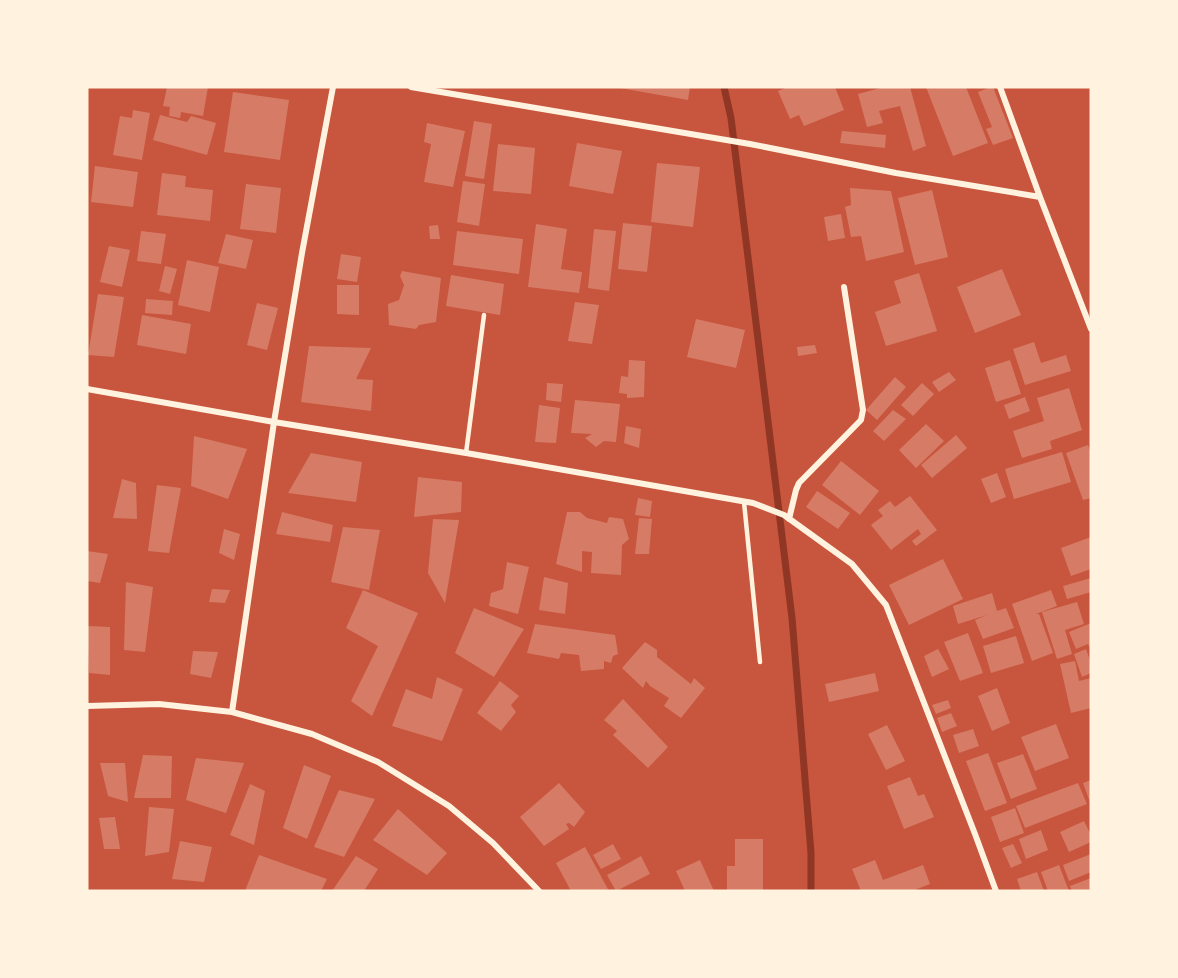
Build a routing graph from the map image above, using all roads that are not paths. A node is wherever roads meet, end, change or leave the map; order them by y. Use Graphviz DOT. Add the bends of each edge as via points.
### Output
graph roads {
  1 [pos="333,87"];
  2 [pos="411,87"];
  3 [pos="1000,87"];
  4 [pos="1040,197"];
  5 [pos="844,287"];
  6 [pos="484,315"];
  7 [pos="1091,329"];
  8 [pos="87,389"];
  9 [pos="274,422"];
  10 [pos="466,453"];
  11 [pos="744,502"];
  12 [pos="787,517"];
  13 [pos="760,662"];
  14 [pos="87,706"];
  15 [pos="232,712"];
  16 [pos="539,891"];
  17 [pos="996,891"];
  1 -- 9 [label="street"];
  2 -- 4 [label="street"];
  3 -- 4 [label="street"];
  4 -- 7 [label="street"];
  5 -- 12 [label="street" via="863,415 799,483"];
  6 -- 10 [label="lane"];
  8 -- 9 [label="street"];
  9 -- 10 [label="street"];
  9 -- 15 [label="street"];
  10 -- 11 [label="street"];
  11 -- 12 [label="street"];
  11 -- 13 [label="lane"];
  12 -- 17 [label="street" via="852,564 886,605"];
  14 -- 15 [label="street" via="159,704"];
  15 -- 16 [label="street" via="312,734 378,762 449,807 493,843"];
}
